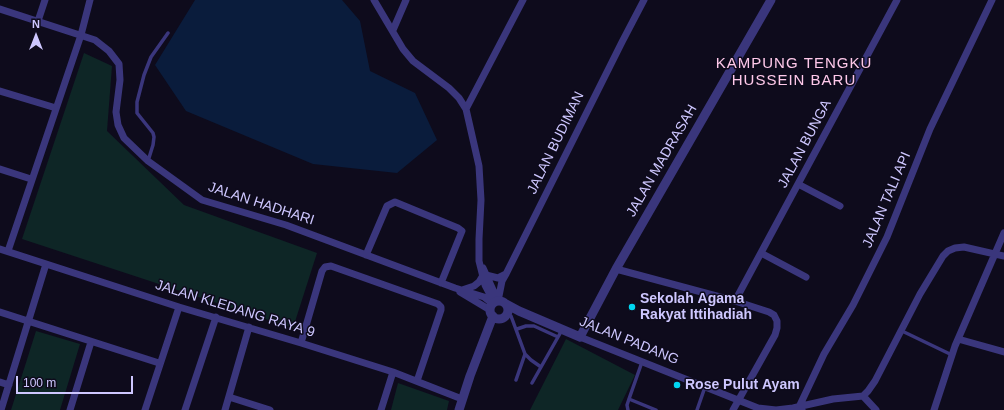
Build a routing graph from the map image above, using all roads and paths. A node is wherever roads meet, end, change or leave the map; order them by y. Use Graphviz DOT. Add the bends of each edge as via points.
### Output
graph roads {
  1 [pos="45,0"];
  2 [pos="90,0"];
  3 [pos="374,0"];
  4 [pos="406,0"];
  5 [pos="523,0"];
  6 [pos="644,0"];
  7 [pos="771,0"];
  8 [pos="897,0"];
  9 [pos="992,0"];
  10 [pos="0,9"];
  11 [pos="38,21"];
  12 [pos="393,30"];
  13 [pos="168,33"];
  14 [pos="80,35"];
  15 [pos="0,91"];
  16 [pos="56,108"];
  17 [pos="466,110"];
  18 [pos="148,161"];
  19 [pos="0,168"];
  20 [pos="31,179"];
  21 [pos="798,184"];
  22 [pos="840,206"];
  23 [pos="1004,233"];
  24 [pos="0,249"];
  25 [pos="8,251"];
  26 [pos="761,253"];
  27 [pos="994,253"];
  28 [pos="366,255"];
  29 [pos="1004,256"];
  30 [pos="46,264"];
  31 [pos="616,269"];
  32 [pos="506,274"];
  33 [pos="484,276"];
  34 [pos="806,276"];
  35 [pos="441,283"];
  36 [pos="458,289"];
  37 [pos="735,301"];
  38 [pos="179,306"];
  39 [pos="496,306"];
  40 [pos="0,312"];
  41 [pos="507,316"];
  42 [pos="216,317"];
  43 [pos="28,320"];
  44 [pos="546,322"];
  45 [pos="249,327"];
  46 [pos="517,329"];
  47 [pos="901,330"];
  48 [pos="560,333"];
  49 [pos="580,337"];
  50 [pos="958,339"];
  51 [pos="91,342"];
  52 [pos="301,342"];
  53 [pos="480,349"];
  54 [pos="1004,352"];
  55 [pos="525,354"];
  56 [pos="952,355"];
  57 [pos="642,362"];
  58 [pos="159,363"];
  59 [pos="541,367"];
  60 [pos="393,372"];
  61 [pos="516,380"];
  62 [pos="417,381"];
  63 [pos="0,382"];
  64 [pos="532,383"];
  65 [pos="9,385"];
  66 [pos="705,387"];
  67 [pos="863,396"];
  68 [pos="229,397"];
  69 [pos="462,399"];
  70 [pos="629,399"];
  71 [pos="737,401"];
  72 [pos="796,409"];
  73 [pos="1,410"];
  74 [pos="70,410"];
  75 [pos="144,410"];
  76 [pos="185,410"];
  77 [pos="225,410"];
  78 [pos="270,410"];
  79 [pos="381,410"];
  80 [pos="459,410"];
  81 [pos="628,410"];
  82 [pos="656,410"];
  83 [pos="697,410"];
  84 [pos="733,410"];
  85 [pos="876,410"];
  86 [pos="934,410"];
  1 -- 11 [label="street"];
  2 -- 14 [label="street"];
  3 -- 12 [label="street"];
  4 -- 12 [label="street"];
  5 -- 17 [label="street"];
  6 -- 32 [label="street, JALAN BUDIMAN"];
  7 -- 31 [label="street, JALAN MADRASAH"];
  8 -- 21 [label="street, JALAN BUNGA"];
  9 -- 72 [label="street, JALAN TALI API" via="930,128 887,237"];
  10 -- 11 [label="street, JALAN HADHARI"];
  11 -- 14 [label="street, JALAN HADHARI"];
  12 -- 17 [label="street" via="403,49 413,60 449,88"];
  13 -- 18 [label="lane" via="144,74 136,102 137,114 154,137"];
  14 -- 16 [label="street"];
  14 -- 18 [label="street, JALAN HADHARI" via="95,40 109,51 119,64 116,112 118,125 124,138"];
  15 -- 16 [label="street"];
  16 -- 20 [label="street"];
  17 -- 33 [label="street" via="479,166 482,200 479,261"];
  18 -- 28 [label="street, JALAN HADHARI" via="202,200 286,225"];
  19 -- 20 [label="street"];
  20 -- 25 [label="street"];
  21 -- 22 [label="street"];
  21 -- 26 [label="street, JALAN BUNGA"];
  23 -- 27 [label="street"];
  24 -- 25 [label="street, JALAN KLEDANG RAYA 9"];
  25 -- 30 [label="street, JALAN KLEDANG RAYA 9"];
  26 -- 34 [label="street"];
  26 -- 37 [label="street, JALAN BUNGA"];
  27 -- 29 [label="street"];
  27 -- 47 [label="street" via="964,247 948,251 927,282"];
  27 -- 50 [label="street"];
  28 -- 35 [label="street, JALAN HADHARI"];
  28 -- 35 [label="street" via="387,206 395,202 462,231"];
  30 -- 38 [label="street, JALAN KLEDANG RAYA 9"];
  30 -- 43 [label="street"];
  31 -- 37 [label="street"];
  31 -- 49 [label="street, JALAN MADRASAH"];
  32 -- 33 [label="street" via="498,278"];
  32 -- 39 [label="street, JALAN BUDIMAN"];
  33 -- 36 [label="street" via="474,286"];
  33 -- 39 [label="street" via="489,294"];
  35 -- 36 [label="street, JALAN HADHARI"];
  36 -- 39 [label="street, JALAN HADHARI"];
  37 -- 71 [label="street" via="769,312 777,321 775,335"];
  38 -- 42 [label="street, JALAN KLEDANG RAYA 9"];
  38 -- 58 [label="street"];
  39 -- 41 [label="street" via="508,310"];
  39 -- 41 [label="street, JALAN PADANG" via="498,318"];
  39 -- 44 [label="street, JALAN PADANG" via="519,311"];
  39 -- 53 [label="street"];
  40 -- 43 [label="street"];
  41 -- 44 [label="street, JALAN PADANG" via="528,317"];
  41 -- 46 [label="lane"];
  41 -- 53 [label="street" via="496,325"];
  42 -- 45 [label="street, JALAN KLEDANG RAYA 9"];
  42 -- 76 [label="street"];
  43 -- 51 [label="street"];
  43 -- 65 [label="street"];
  44 -- 48 [label="street, JALAN PADANG"];
  45 -- 52 [label="street, JALAN KLEDANG RAYA 9"];
  45 -- 68 [label="street"];
  46 -- 48 [label="lane" via="534,326"];
  46 -- 55 [label="lane"];
  47 -- 56 [label="lane"];
  47 -- 67 [label="street" via="875,381"];
  48 -- 49 [label="street, JALAN PADANG"];
  48 -- 59 [label="lane"];
  49 -- 57 [label="street, JALAN PADANG"];
  50 -- 54 [label="street"];
  50 -- 56 [label="street"];
  51 -- 58 [label="street"];
  51 -- 74 [label="street"];
  52 -- 60 [label="street, JALAN KLEDANG RAYA 9"];
  52 -- 62 [label="street" via="322,271 330,266 441,307"];
  53 -- 69 [label="street"];
  55 -- 59 [label="lane"];
  55 -- 61 [label="lane"];
  56 -- 86 [label="street"];
  57 -- 66 [label="street, JALAN PADANG"];
  57 -- 70 [label="lane"];
  58 -- 75 [label="street"];
  59 -- 64 [label="lane"];
  60 -- 62 [label="street, JALAN KLEDANG RAYA 9"];
  60 -- 79 [label="street"];
  62 -- 69 [label="street, JALAN KLEDANG RAYA 9"];
  63 -- 65 [label="street"];
  65 -- 73 [label="street"];
  66 -- 71 [label="street, JALAN PADANG"];
  66 -- 83 [label="lane"];
  67 -- 72 [label="street, JALAN PADANG" via="833,399"];
  67 -- 85 [label="street"];
  68 -- 77 [label="street"];
  68 -- 78 [label="street"];
  69 -- 80 [label="street"];
  70 -- 81 [label="lane"];
  70 -- 82 [label="lane"];
  71 -- 72 [label="street, JALAN PADANG" via="758,408"];
  71 -- 84 [label="street"];
}
